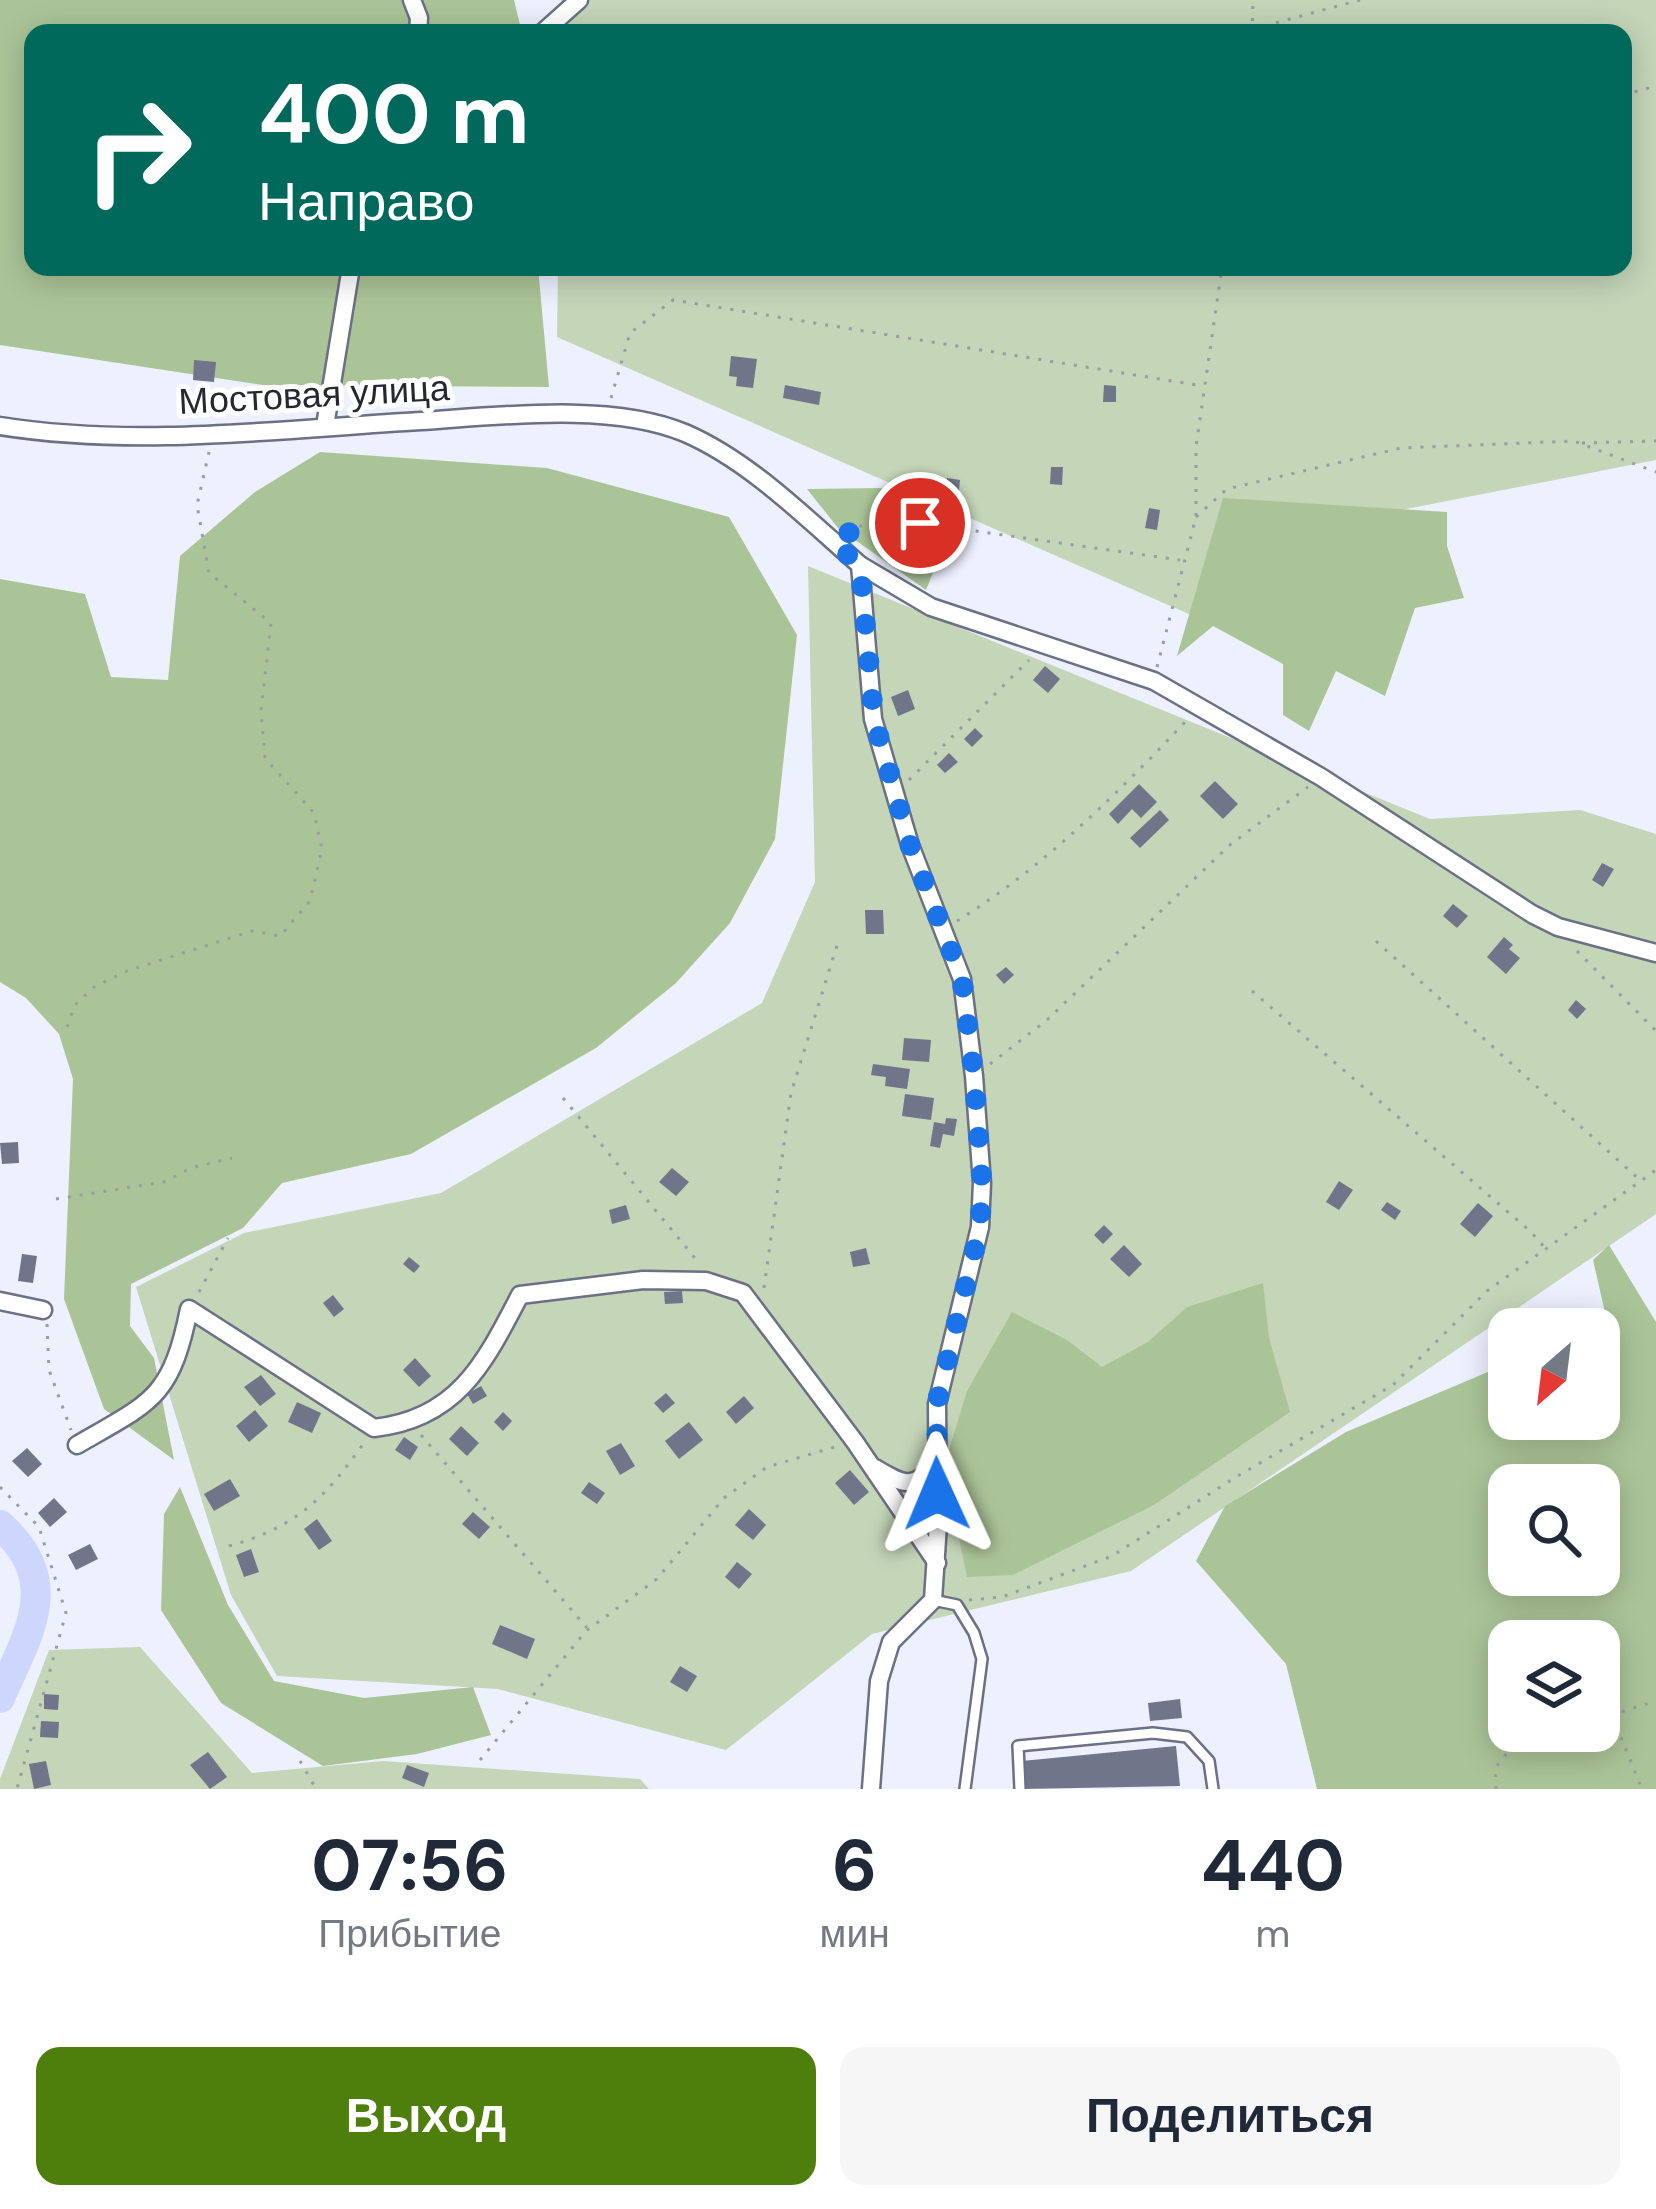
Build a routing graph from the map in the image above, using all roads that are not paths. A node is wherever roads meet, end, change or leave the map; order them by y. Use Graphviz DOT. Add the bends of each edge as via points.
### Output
graph roads {
  1 [pos="579,0"];
  2 [pos="552,24"];
  3 [pos="350,276"];
  4 [pos="0,426"];
  5 [pos="326,426"];
  6 [pos="860,565"];
  7 [pos="1656,953"];
  8 [pos="0,1301"];
  9 [pos="43,1310"];
  10 [pos="77,1445"];
  11 [pos="935,1464"];
  12 [pos="872,1467"];
  13 [pos="937,1564"];
  14 [pos="933,1600"];
  15 [pos="871,1789"];
  16 [pos="965,1789"];
  17 [pos="1020,1789"];
  18 [pos="1213,1789"];
  1 -- 2 [label="street"];
  3 -- 5 [label="street"];
  4 -- 5 [label="street, Мостовая улица" via="78,435"];
  5 -- 6 [label="street, Мостовая улица" via="535,414 683,432 738,464"];
  6 -- 7 [label="street, Мостовая улица" via="931,608 1154,681 1558,927"];
  6 -- 11 [label="street" via="874,719 892,792 962,979 974,1076 980,1227 937,1403"];
  8 -- 9 [label="street"];
  10 -- 12 [label="street" via="158,1396 189,1309 374,1428 409,1421 462,1388 483,1366 520,1295 643,1280 742,1293"];
  11 -- 12 [label="street" via="910,1483"];
  11 -- 13 [label="street"];
  12 -- 13 [label="street"];
  13 -- 14 [label="street"];
  14 -- 15 [label="street" via="891,1642 879,1681"];
  14 -- 16 [label="lane" via="957,1605 982,1659"];
  17 -- 18 [label="lane" via="1018,1745 1154,1733 1187,1737 1209,1761"];
}
